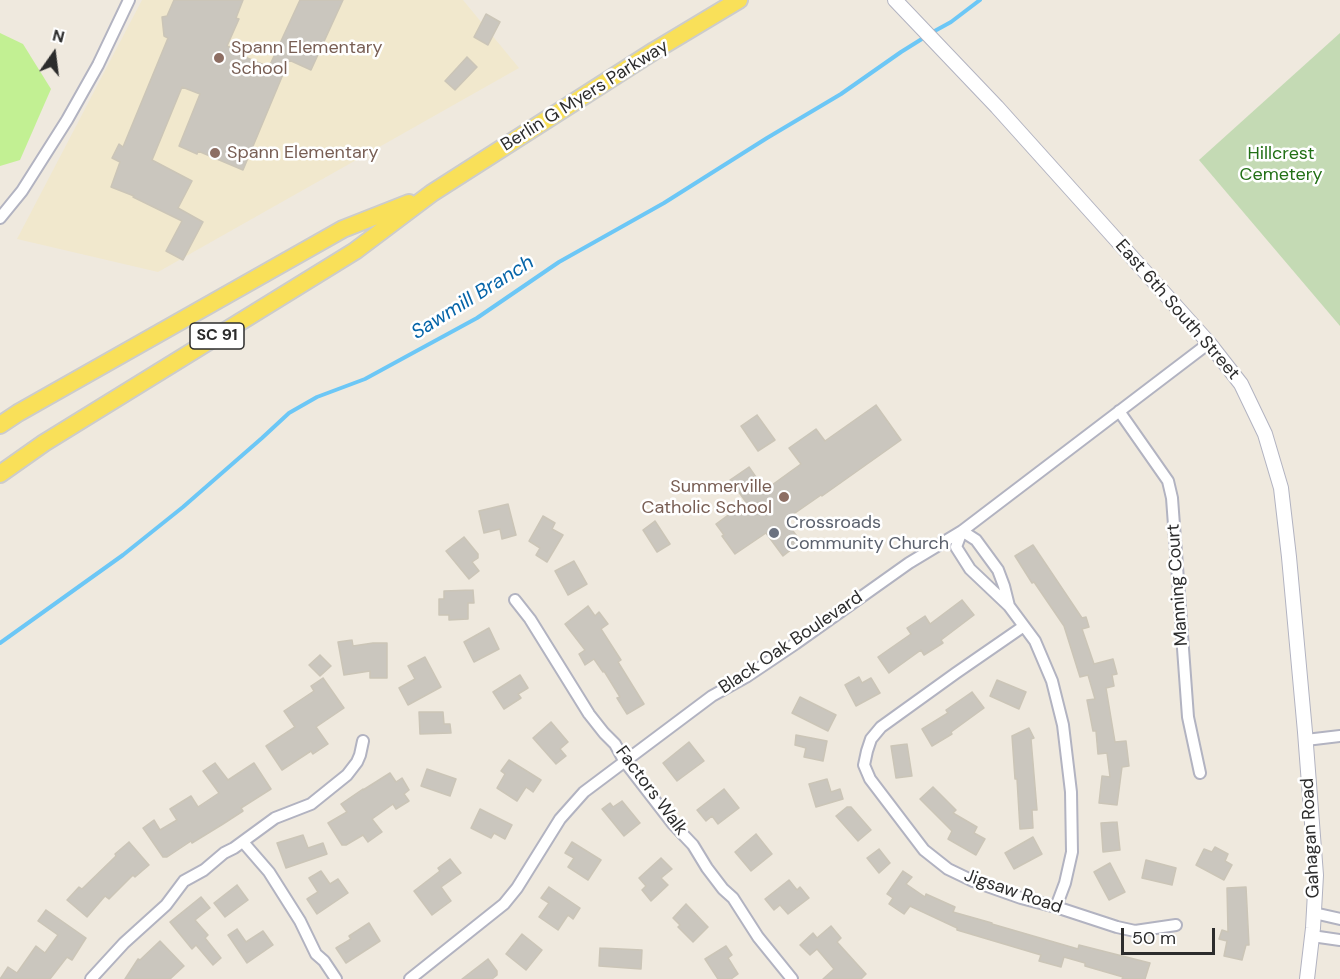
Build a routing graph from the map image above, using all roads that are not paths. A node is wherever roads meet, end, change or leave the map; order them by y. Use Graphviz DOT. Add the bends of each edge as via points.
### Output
graph roads {
  1 [pos="129,0"];
  2 [pos="739,0"];
  3 [pos="895,0"];
  4 [pos="432,193"];
  5 [pos="0,218"];
  6 [pos="1209,343"];
  7 [pos="1119,411"];
  8 [pos="0,425"];
  9 [pos="0,474"];
  10 [pos="962,531"];
  11 [pos="515,600"];
  12 [pos="1009,606"];
  13 [pos="1024,626"];
  14 [pos="1306,736"];
  15 [pos="1340,736"];
  16 [pos="363,741"];
  17 [pos="625,762"];
  18 [pos="1200,773"];
  19 [pos="243,842"];
  20 [pos="1056,907"];
  21 [pos="1314,913"];
  22 [pos="1340,919"];
  23 [pos="1176,925"];
  24 [pos="1312,936"];
  25 [pos="1340,940"];
  26 [pos="91,979"];
  27 [pos="336,979"];
  28 [pos="410,979"];
  29 [pos="792,979"];
  30 [pos="1307,979"];
  1 -- 5 [label="street" via="67,120"];
  2 -- 4 [label="main road, Berlin G Myers Parkway / SC 91"];
  3 -- 6 [label="street, East 6th South Street"];
  4 -- 8 [label="main road, Berlin G Myers Parkway / SC 91" via="343,229"];
  4 -- 9 [label="main road, Berlin G Myers Parkway / SC 91" via="355,251"];
  6 -- 7 [label="street, Black Oak Boulevard"];
  6 -- 14 [label="street, East 6th South Street" via="1246,394 1265,434 1281,488"];
  7 -- 10 [label="street, Black Oak Boulevard"];
  7 -- 18 [label="street, Manning Court" via="1168,481 1172,498 1188,717"];
  10 -- 12 [label="street" via="976,540 998,570"];
  10 -- 12 [label="street" via="956,547 970,569"];
  10 -- 17 [label="street, Black Oak Boulevard" via="712,696"];
  11 -- 17 [label="street, Factors Walk"];
  12 -- 13 [label="street"];
  13 -- 20 [label="street" via="1052,681 1063,725 1071,792 1072,852"];
  13 -- 20 [label="street, Jigsaw Road" via="881,727 871,739 864,765 870,779 924,850 948,869 1021,898"];
  14 -- 15 [label="street"];
  14 -- 21 [label="street, Gahagan Road" via="1316,875"];
  16 -- 19 [label="street" via="357,762 347,776 311,804 275,818"];
  17 -- 28 [label="street, Black Oak Boulevard" via="590,787 560,819 504,904"];
  17 -- 29 [label="street, Factors Walk" via="693,845"];
  19 -- 26 [label="street" via="184,881 166,905"];
  19 -- 27 [label="street" via="269,872 316,954"];
  20 -- 23 [label="street, Jigsaw Road" via="1134,931"];
  21 -- 22 [label="street"];
  21 -- 24 [label="street, Gahagan Road"];
  24 -- 25 [label="street"];
  24 -- 30 [label="street, Gahagan Road"];
}
